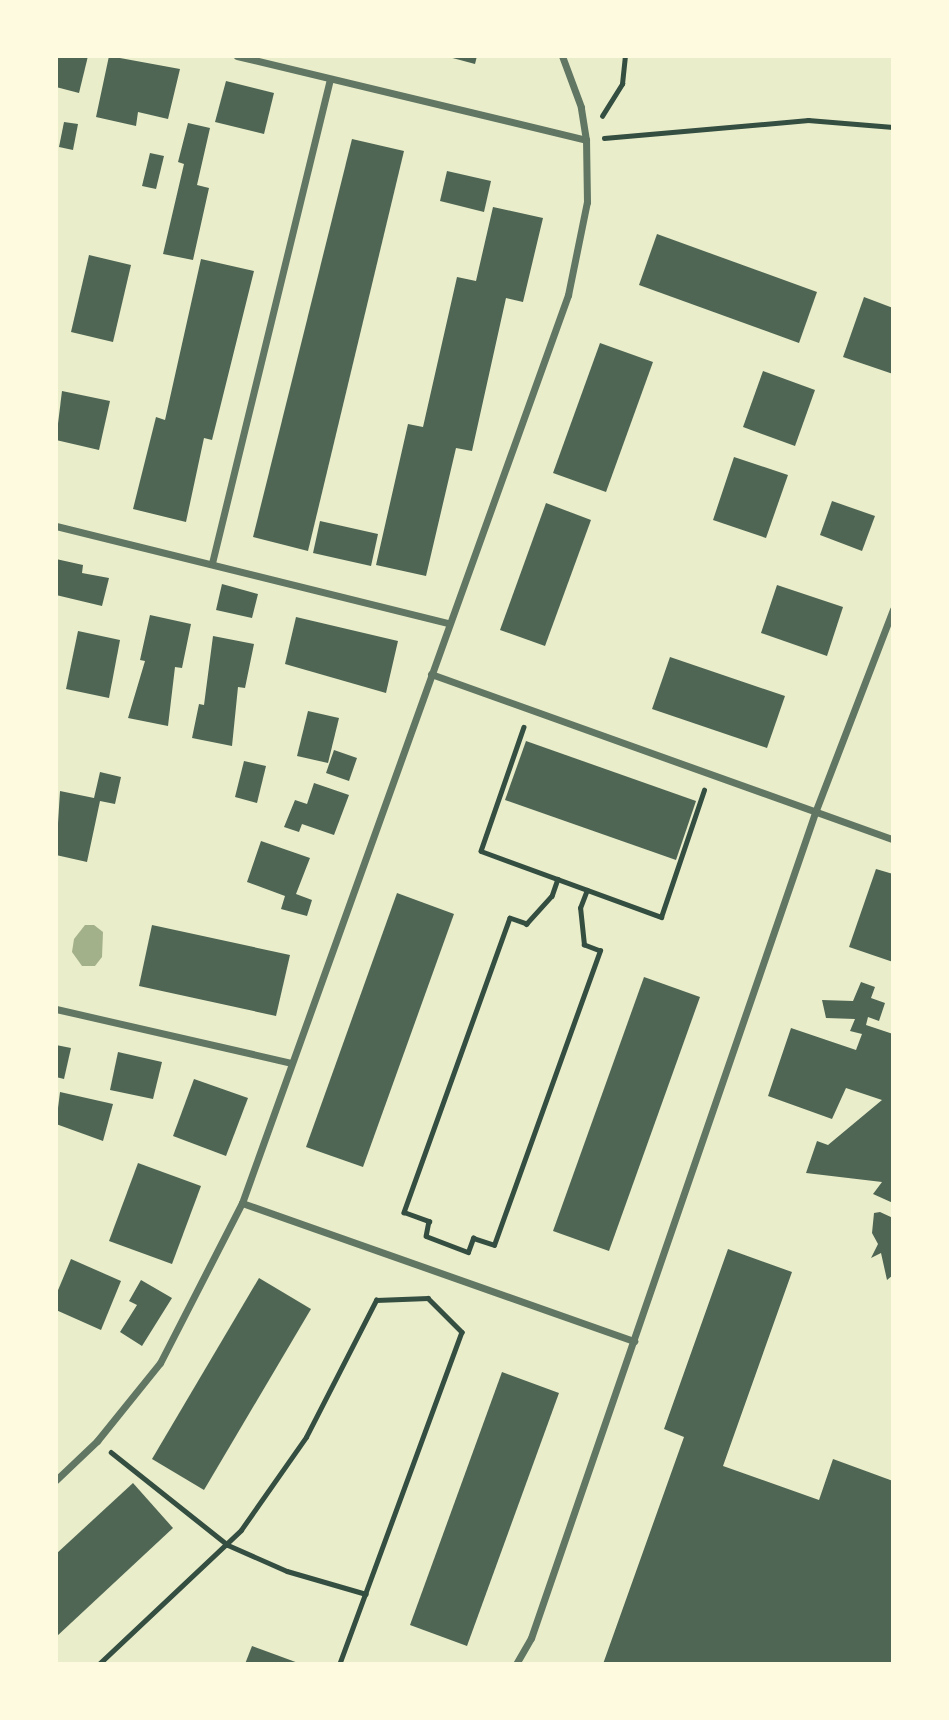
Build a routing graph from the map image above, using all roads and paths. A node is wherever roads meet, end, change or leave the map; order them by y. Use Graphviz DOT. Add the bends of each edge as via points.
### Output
graph roads {
  1 [pos="237,56"];
  2 [pos="562,56"];
  3 [pos="625,56"];
  4 [pos="330,79"];
  5 [pos="893,127"];
  6 [pos="586,140"];
  7 [pos="56,526"];
  8 [pos="212,563"];
  9 [pos="893,609"];
  10 [pos="448,623"];
  11 [pos="431,674"];
  12 [pos="530,709"];
  13 [pos="710,773"];
  14 [pos="816,810"];
  15 [pos="893,839"];
  16 [pos="558,879"];
  17 [pos="587,890"];
  18 [pos="56,1009"];
  19 [pos="291,1063"];
  20 [pos="242,1203"];
  21 [pos="634,1341"];
  22 [pos="97,1441"];
  23 [pos="56,1480"];
  24 [pos="228,1545"];
  25 [pos="366,1594"];
  26 [pos="99,1664"];
  27 [pos="340,1664"];
  28 [pos="516,1664"];
  1 -- 4 [label="street"];
  2 -- 6 [label="street" via="581,107"];
  3 -- 6 [label="path" via="622,84"];
  4 -- 6 [label="street"];
  4 -- 8 [label="street"];
  5 -- 6 [label="path" via="808,120"];
  6 -- 10 [label="street" via="587,202 568,295"];
  7 -- 8 [label="street"];
  8 -- 10 [label="street"];
  9 -- 14 [label="street"];
  10 -- 11 [label="street"];
  11 -- 12 [label="street"];
  11 -- 19 [label="street"];
  12 -- 13 [label="street"];
  12 -- 16 [label="path" via="481,851"];
  13 -- 14 [label="street"];
  13 -- 17 [label="path" via="661,917"];
  14 -- 15 [label="street"];
  14 -- 21 [label="street"];
  16 -- 17 [label="path"];
  16 -- 17 [label="path" via="552,896 527,924 510,918 404,1212 429,1221 426,1236 468,1252 473,1238 494,1245 600,951 584,945 580,908"];
  18 -- 19 [label="street"];
  19 -- 20 [label="street"];
  20 -- 21 [label="street"];
  20 -- 22 [label="street" via="160,1363"];
  21 -- 28 [label="street" via="531,1638"];
  22 -- 23 [label="street"];
  22 -- 24 [label="path"];
  24 -- 25 [label="path" via="287,1571"];
  24 -- 25 [label="path" via="306,1437 376,1300 428,1298 462,1332"];
  24 -- 26 [label="path"];
  25 -- 27 [label="path"];
}
